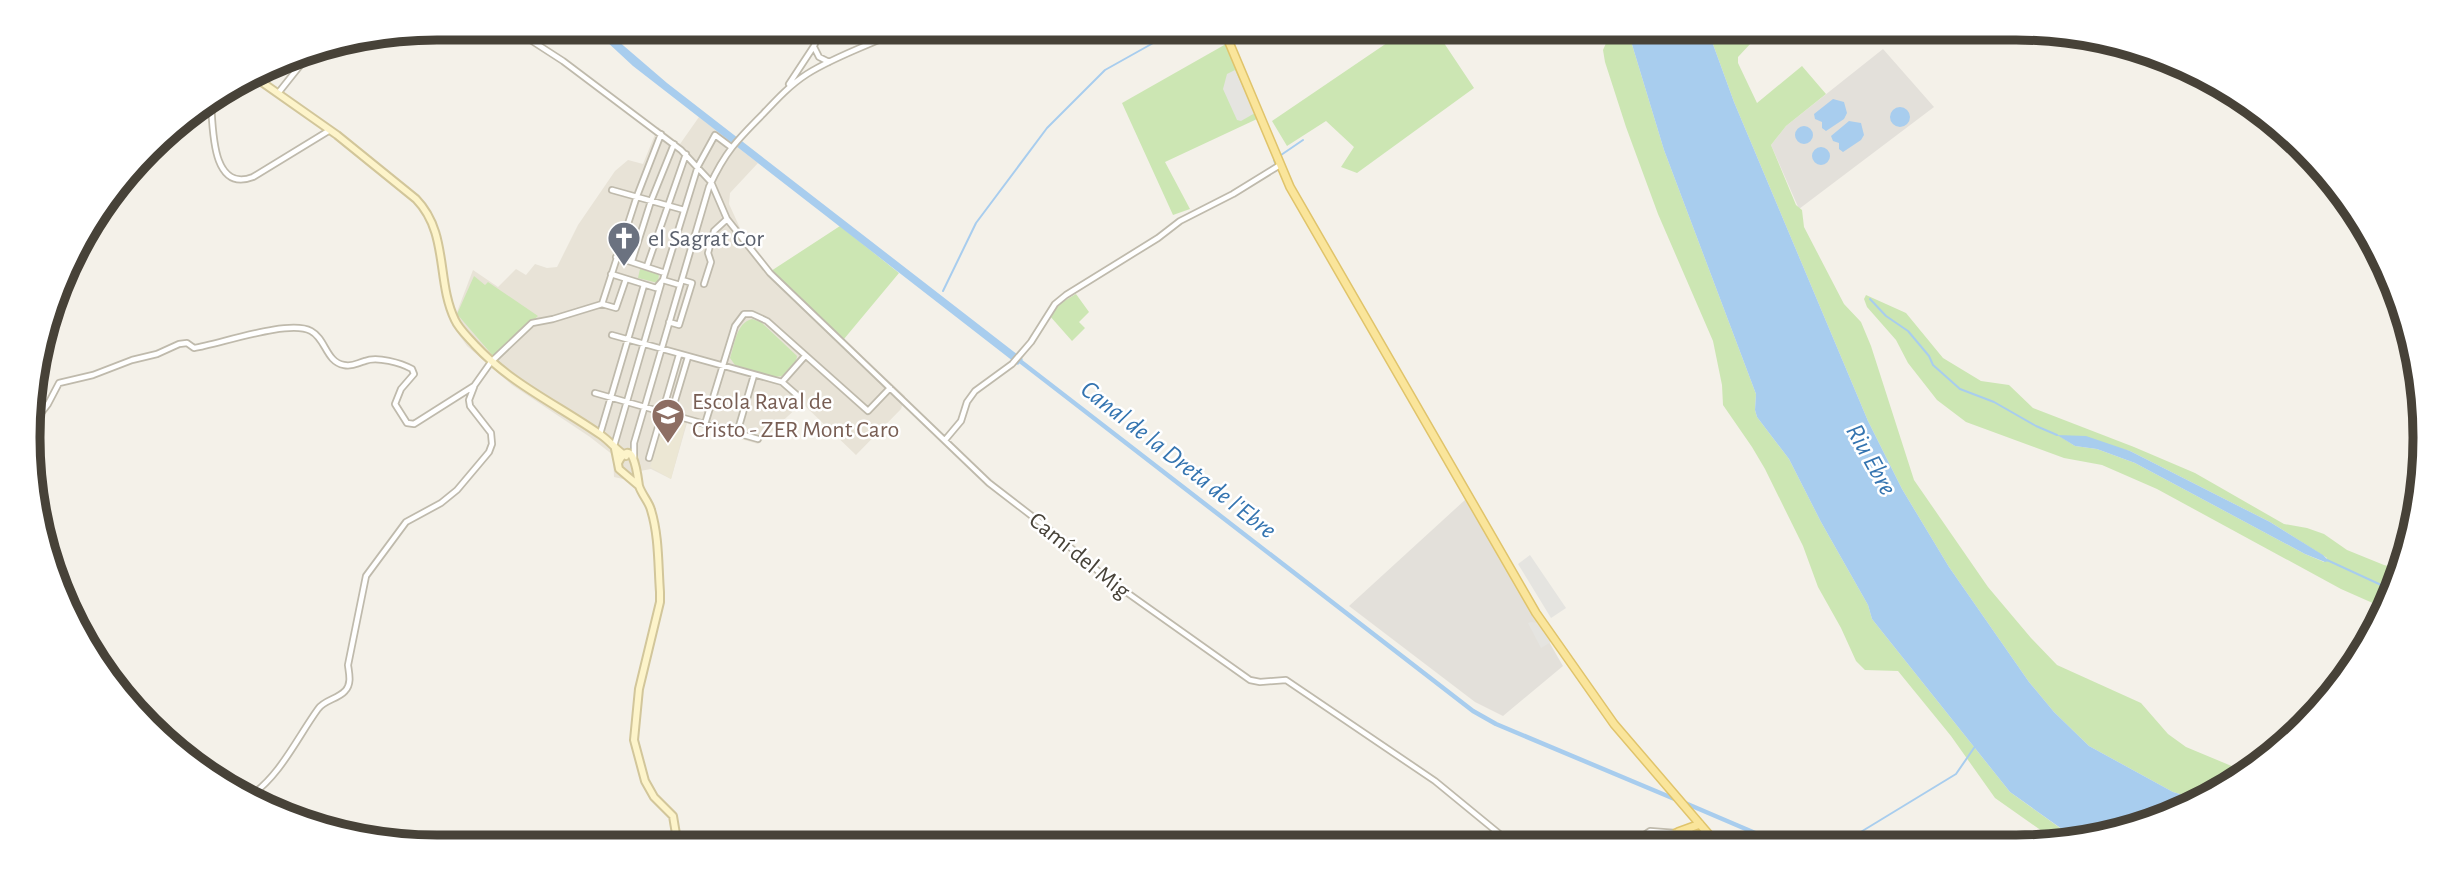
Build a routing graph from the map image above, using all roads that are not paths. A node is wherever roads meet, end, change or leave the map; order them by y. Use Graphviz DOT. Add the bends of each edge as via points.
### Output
graph roads {
  1 [pos="531,40"];
  2 [pos="816,40"];
  3 [pos="879,40"];
  4 [pos="1228,40"];
  5 [pos="814,46"];
  6 [pos="817,55"];
  7 [pos="808,57"];
  8 [pos="830,62"];
  9 [pos="301,64"];
  10 [pos="817,68"];
  11 [pos="262,81"];
  12 [pos="785,91"];
  13 [pos="279,92"];
  14 [pos="212,111"];
  15 [pos="330,130"];
  16 [pos="661,134"];
  17 [pos="674,144"];
  18 [pos="732,145"];
  19 [pos="686,154"];
  20 [pos="1280,165"];
  21 [pos="698,166"];
  22 [pos="711,182"];
  23 [pos="612,190"];
  24 [pos="637,196"];
  25 [pos="651,201"];
  26 [pos="668,205"];
  27 [pos="684,211"];
  28 [pos="727,219"];
  29 [pos="616,257"];
  30 [pos="632,261"];
  31 [pos="647,266"];
  32 [pos="665,273"];
  33 [pos="611,274"];
  34 [pos="626,279"];
  35 [pos="662,282"];
  36 [pos="681,283"];
  37 [pos="704,284"];
  38 [pos="644,285"];
  39 [pos="602,304"];
  40 [pos="669,322"];
  41 [pos="612,335"];
  42 [pos="627,340"];
  43 [pos="644,345"];
  44 [pos="661,350"];
  45 [pos="679,355"];
  46 [pos="805,356"];
  47 [pos="688,357"];
  48 [pos="491,362"];
  49 [pos="723,366"];
  50 [pos="754,375"];
  51 [pos="782,382"];
  52 [pos="474,386"];
  53 [pos="890,388"];
  54 [pos="595,393"];
  55 [pos="798,396"];
  56 [pos="611,397"];
  57 [pos="628,402"];
  58 [pos="645,407"];
  59 [pos="664,412"];
  60 [pos="41,413"];
  61 [pos="671,414"];
  62 [pos="705,424"];
  63 [pos="737,433"];
  64 [pos="600,434"];
  65 [pos="758,439"];
  66 [pos="945,440"];
  67 [pos="615,448"];
  68 [pos="629,457"];
  69 [pos="649,458"];
  70 [pos="618,463"];
  71 [pos="636,467"];
  72 [pos="625,474"];
  73 [pos="639,486"];
  74 [pos="257,791"];
  75 [pos="1694,817"];
  76 [pos="1701,825"];
  77 [pos="1695,832"];
  78 [pos="1676,833"];
  79 [pos="676,835"];
  80 [pos="1501,835"];
  81 [pos="1644,835"];
  82 [pos="1708,835"];
  1 -- 16 [label="street, Camí del Mig"];
  2 -- 5 [label="street"];
  3 -- 8 [label="street"];
  4 -- 20 [label="main road"];
  5 -- 6 [label="street"];
  5 -- 7 [label="street"];
  6 -- 8 [label="street"];
  6 -- 10 [label="street"];
  7 -- 10 [label="street"];
  7 -- 12 [label="street"];
  8 -- 10 [label="street"];
  9 -- 13 [label="street"];
  10 -- 12 [label="street"];
  11 -- 13 [label="street"];
  12 -- 18 [label="street"];
  13 -- 15 [label="street"];
  14 -- 15 [label="street" via="221,167 239,179 260,173"];
  15 -- 48 [label="street" via="426,210 438,241 453,316"];
  16 -- 17 [label="street, Camí del Mig"];
  16 -- 24 [label="street"];
  17 -- 19 [label="street, Camí del Mig"];
  17 -- 25 [label="street"];
  18 -- 21 [label="street" via="715,135"];
  18 -- 22 [label="street"];
  19 -- 21 [label="street, Camí del Mig"];
  19 -- 26 [label="street"];
  20 -- 66 [label="street" via="1180,221 1055,304 1014,362 975,391 961,421"];
  20 -- 75 [label="main road" via="1535,613 1595,700"];
  21 -- 22 [label="street, Camí del Mig"];
  21 -- 27 [label="street"];
  22 -- 28 [label="street, Camí del Mig"];
  22 -- 36 [label="street"];
  23 -- 24 [label="street"];
  24 -- 25 [label="street"];
  24 -- 29 [label="street"];
  25 -- 26 [label="street"];
  25 -- 30 [label="street"];
  26 -- 27 [label="street"];
  26 -- 31 [label="street"];
  27 -- 32 [label="street"];
  28 -- 37 [label="street" via="714,231"];
  28 -- 53 [label="street, Camí del Mig" via="770,273"];
  29 -- 30 [label="street"];
  29 -- 33 [label="street"];
  30 -- 31 [label="street"];
  31 -- 32 [label="street"];
  32 -- 35 [label="street"];
  33 -- 34 [label="street"];
  33 -- 39 [label="street"];
  34 -- 38 [label="street"];
  34 -- 39 [label="street" via="617,308"];
  35 -- 36 [label="street"];
  35 -- 38 [label="street" via="656,288"];
  35 -- 43 [label="street"];
  36 -- 40 [label="street"];
  36 -- 40 [label="street" via="692,283 679,325"];
  38 -- 42 [label="street"];
  39 -- 48 [label="street" via="532,323"];
  40 -- 44 [label="street"];
  41 -- 42 [label="street"];
  42 -- 43 [label="street"];
  42 -- 56 [label="street"];
  43 -- 44 [label="street"];
  43 -- 57 [label="street"];
  44 -- 45 [label="street"];
  44 -- 58 [label="street"];
  45 -- 47 [label="street"];
  45 -- 59 [label="street"];
  46 -- 49 [label="street" via="767,321 744,314 735,326"];
  46 -- 51 [label="street"];
  46 -- 53 [label="street" via="868,411"];
  47 -- 49 [label="street"];
  47 -- 61 [label="street"];
  48 -- 52 [label="street"];
  48 -- 64 [label="street"];
  49 -- 50 [label="street"];
  49 -- 62 [label="street"];
  50 -- 51 [label="street"];
  50 -- 63 [label="street"];
  51 -- 55 [label="street"];
  52 -- 60 [label="street" via="414,424 407,423 395,404 414,374 412,369 366,360 342,365 334,361 317,335 301,327 194,348 179,344 58,383"];
  52 -- 74 [label="street" via="470,406 491,433 489,452 457,490 405,522 366,576 345,691 319,706"];
  53 -- 66 [label="street, Camí del Mig"];
  54 -- 56 [label="street"];
  56 -- 57 [label="street"];
  56 -- 64 [label="street"];
  57 -- 58 [label="street"];
  57 -- 67 [label="street"];
  58 -- 59 [label="street"];
  58 -- 68 [label="street"];
  59 -- 61 [label="street"];
  59 -- 69 [label="street"];
  61 -- 62 [label="street"];
  62 -- 63 [label="street"];
  63 -- 65 [label="street"];
  64 -- 67 [label="street"];
  66 -- 80 [label="street, Camí del Mig" via="989,483 1170,624 1250,680 1286,680 1435,781"];
  67 -- 68 [label="street"];
  67 -- 70 [label="street"];
  68 -- 70 [label="street"];
  68 -- 71 [label="street"];
  70 -- 72 [label="street"];
  71 -- 72 [label="street"];
  71 -- 73 [label="street"];
  72 -- 73 [label="street"];
  73 -- 79 [label="street" via="655,525 660,602 639,689 634,740 645,780 673,816"];
  75 -- 76 [label="main road"];
  75 -- 77 [label="main road"];
  76 -- 77 [label="main road"];
  76 -- 82 [label="main road"];
  77 -- 78 [label="main road"];
  77 -- 82 [label="main road"];
  78 -- 81 [label="street" via="1650,831"];
}
